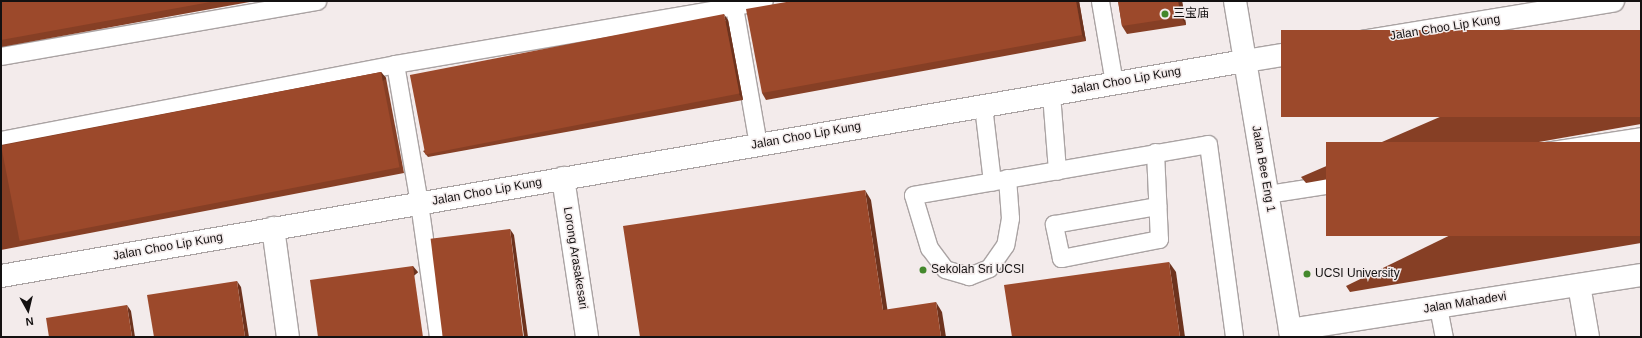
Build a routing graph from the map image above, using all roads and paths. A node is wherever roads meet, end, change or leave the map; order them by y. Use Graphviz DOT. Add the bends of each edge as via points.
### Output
graph roads {
  1 [pos="317,1"];
  2 [pos="764,1"];
  3 [pos="1100,1"];
  4 [pos="1235,1"];
  5 [pos="1613,1"];
  6 [pos="271,4"];
  7 [pos="734,7"];
  8 [pos="1,56"];
  9 [pos="1245,61"];
  10 [pos="395,64"];
  11 [pos="1114,83"];
  12 [pos="1051,94"];
  13 [pos="983,106"];
  14 [pos="1641,136"];
  15 [pos="1,140"];
  16 [pos="758,145"];
  17 [pos="1154,152"];
  18 [pos="1058,171"];
  19 [pos="563,178"];
  20 [pos="1000,180"];
  21 [pos="1267,194"];
  22 [pos="419,204"];
  23 [pos="1157,206"];
  24 [pos="273,228"];
  25 [pos="1641,275"];
  26 [pos="1,276"];
  27 [pos="1579,285"];
  28 [pos="1438,307"];
  29 [pos="1291,334"];
  30 [pos="288,337"];
  31 [pos="438,337"];
  32 [pos="587,337"];
  33 [pos="1234,337"];
  34 [pos="1444,337"];
  35 [pos="1588,337"];
  1 -- 6 [label="lane"];
  2 -- 7 [label="lane"];
  3 -- 11 [label="lane"];
  4 -- 9 [label="street, Jalan Bee Eng 1"];
  5 -- 9 [label="street, Jalan Choo Lip Kung"];
  6 -- 8 [label="lane"];
  7 -- 10 [label="lane"];
  7 -- 16 [label="lane"];
  9 -- 11 [label="street, Jalan Choo Lip Kung"];
  9 -- 21 [label="street, Jalan Bee Eng 1"];
  10 -- 15 [label="lane"];
  10 -- 22 [label="lane"];
  11 -- 12 [label="street, Jalan Choo Lip Kung"];
  12 -- 13 [label="street, Jalan Choo Lip Kung"];
  12 -- 18 [label="lane"];
  13 -- 16 [label="street, Jalan Choo Lip Kung"];
  13 -- 20 [label="lane"];
  14 -- 21 [label="lane"];
  16 -- 19 [label="street, Jalan Choo Lip Kung"];
  17 -- 18 [label="lane"];
  17 -- 23 [label="lane"];
  17 -- 33 [label="lane" via="1208,144"];
  18 -- 20 [label="lane"];
  19 -- 22 [label="street, Jalan Choo Lip Kung"];
  19 -- 32 [label="street, Lorong Arasakesari"];
  20 -- 20 [label="lane" via="1010,218 1005,245 989,268 969,276 945,269 929,248 912,195"];
  21 -- 29 [label="street, Jalan Bee Eng 1"];
  22 -- 24 [label="street, Jalan Choo Lip Kung"];
  22 -- 31 [label="lane"];
  23 -- 23 [label="lane" via="1159,239 1061,258 1054,224"];
  24 -- 26 [label="street, Jalan Choo Lip Kung"];
  24 -- 30 [label="street"];
  25 -- 27 [label="street, Jalan Mahadevi"];
  27 -- 28 [label="street, Jalan Mahadevi"];
  27 -- 35 [label="street"];
  28 -- 29 [label="street, Jalan Mahadevi"];
  28 -- 34 [label="lane"];
}
